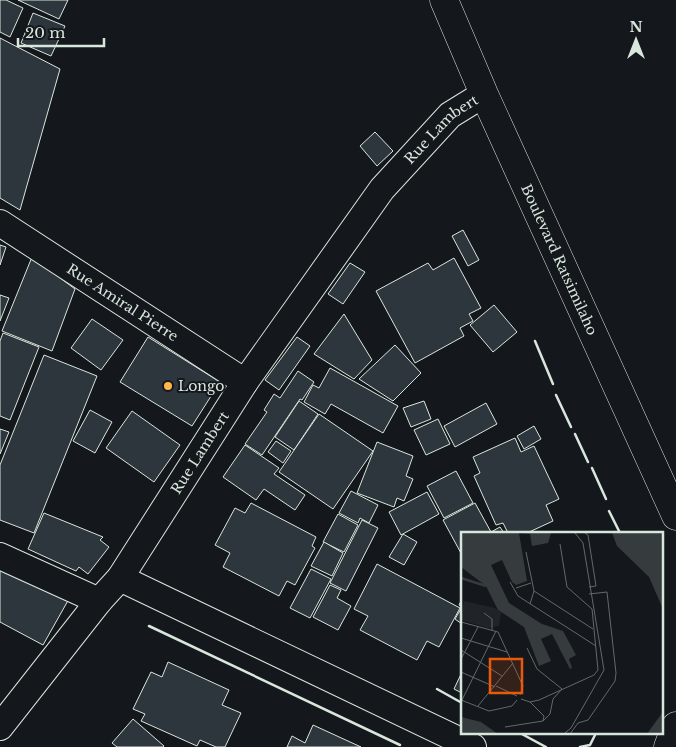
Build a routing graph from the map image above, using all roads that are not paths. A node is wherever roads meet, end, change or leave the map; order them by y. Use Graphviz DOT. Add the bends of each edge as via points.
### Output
graph roads {
  1 [pos="444,0"];
  2 [pos="484,94"];
  3 [pos="0,223"];
  4 [pos="245,382"];
  5 [pos="676,516"];
  6 [pos="0,556"];
  7 [pos="120,578"];
  8 [pos="99,601"];
  9 [pos="676,726"];
  10 [pos="0,727"];
  11 [pos="473,747"];
  12 [pos="668,747"];
  1 -- 2 [label="main road, Boulevard Ratsimilaho"];
  2 -- 4 [label="street, Rue Lambert" via="450,115 382,189"];
  2 -- 5 [label="main road, Boulevard Ratsimilaho"];
  3 -- 4 [label="street, Rue Amiral Pierre"];
  4 -- 7 [label="street, Rue Lambert"];
  6 -- 8 [label="street"];
  7 -- 8 [label="street, Rue Lambert"];
  7 -- 11 [label="street"];
  8 -- 10 [label="street, Rue Lambert"];
  9 -- 12 [label="main road"];
}
